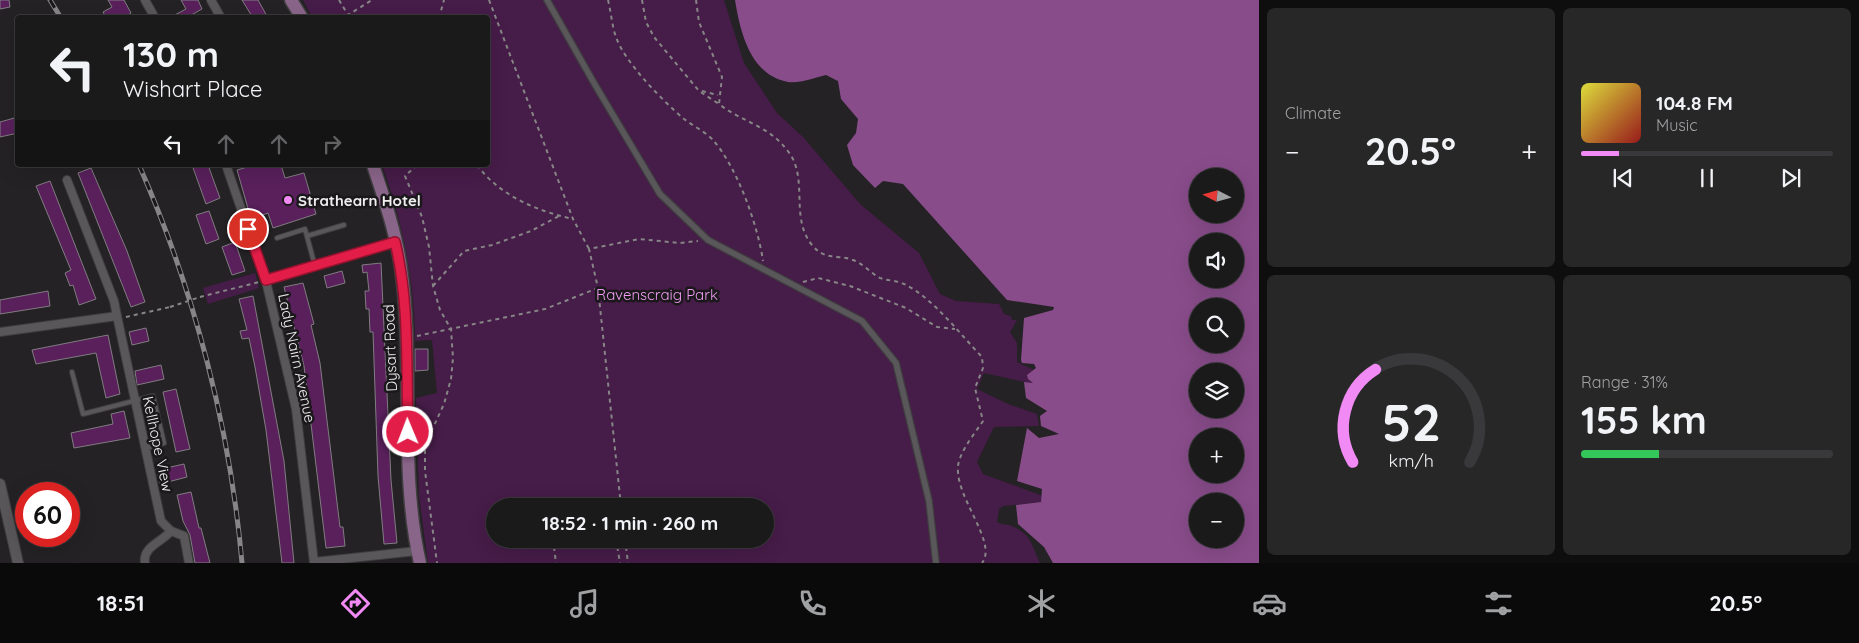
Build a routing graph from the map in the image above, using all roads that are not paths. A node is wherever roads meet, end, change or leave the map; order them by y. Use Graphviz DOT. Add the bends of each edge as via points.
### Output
graph roads {
  1 [pos="145,0"];
  2 [pos="211,0"];
  3 [pos="291,0"];
  4 [pos="547,0"];
  5 [pos="153,15"];
  6 [pos="219,15"];
  7 [pos="300,15"];
  8 [pos="227,167"];
  9 [pos="374,167"];
  10 [pos="67,180"];
  11 [pos="344,225"];
  12 [pos="307,236"];
  13 [pos="277,238"];
  14 [pos="395,242"];
  15 [pos="315,266"];
  16 [pos="266,280"];
  17 [pos="117,316"];
  18 [pos="0,332"];
  19 [pos="72,372"];
  20 [pos="134,401"];
  21 [pos="145,448"];
  22 [pos="0,484"];
  23 [pos="170,531"];
  24 [pos="418,557"];
  25 [pos="314,562"];
  26 [pos="18,563"];
  27 [pos="145,563"];
  28 [pos="189,563"];
  29 [pos="936,563"];
  1 -- 5 [label="street"];
  2 -- 6 [label="street"];
  3 -- 7 [label="main road"];
  4 -- 29 [label="street" via="660,194 708,240 862,321 896,364 929,501"];
  8 -- 16 [label="street, Lady Nairn Avenue"];
  9 -- 14 [label="main road, Dysart Road"];
  10 -- 17 [label="street, Kellhope View"];
  11 -- 12 [label="lane"];
  12 -- 13 [label="lane" via="305,229"];
  12 -- 15 [label="lane"];
  14 -- 15 [label="street"];
  14 -- 24 [label="main road, Dysart Road" via="401,266 410,478"];
  15 -- 16 [label="street"];
  16 -- 25 [label="street, Lady Nairn Avenue" via="296,409"];
  17 -- 18 [label="street"];
  17 -- 20 [label="street, Kellhope View"];
  19 -- 20 [label="lane" via="83,414"];
  20 -- 21 [label="street, Kellhope View"];
  20 -- 21 [label="lane" via="153,396 164,443"];
  21 -- 23 [label="street, Kellhope View" via="161,521"];
  22 -- 26 [label="street"];
  23 -- 27 [label="street" via="166,538 147,550"];
  23 -- 28 [label="street, Kellhope View" via="184,536"];
  24 -- 25 [label="street"];
}
